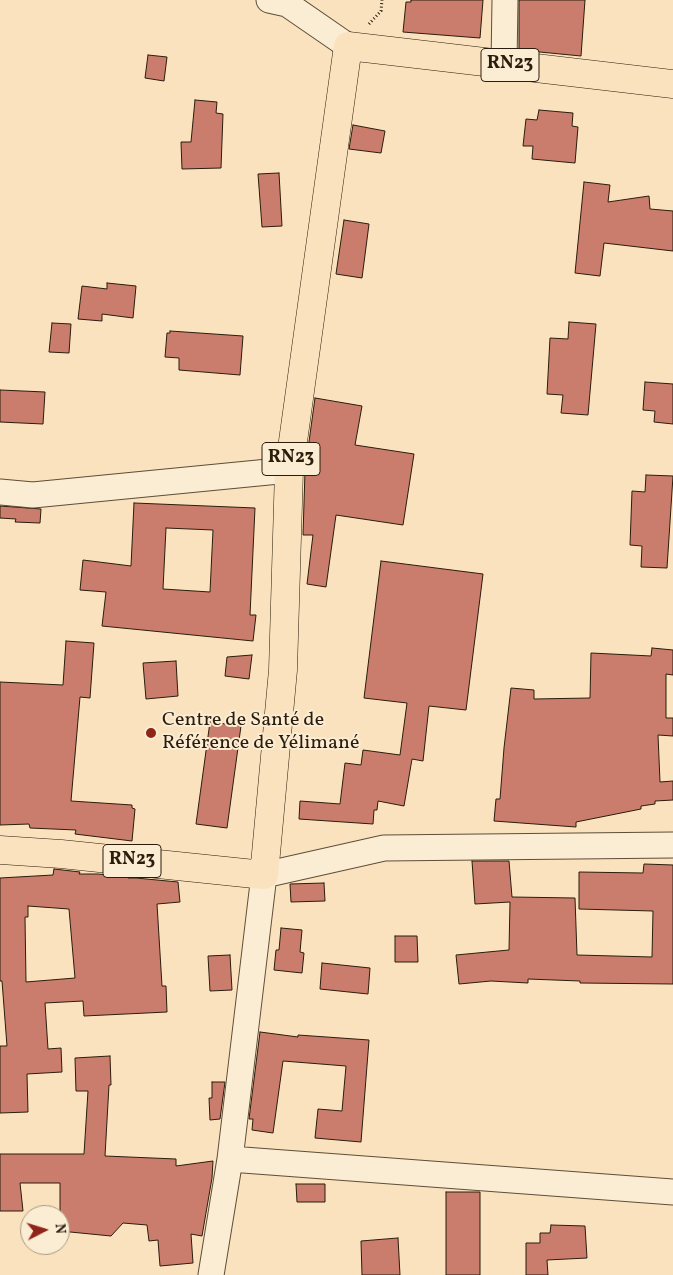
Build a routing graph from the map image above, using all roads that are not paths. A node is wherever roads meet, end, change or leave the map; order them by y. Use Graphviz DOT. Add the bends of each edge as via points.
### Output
graph roads {
  1 [pos="269,0"];
  2 [pos="505,0"];
  3 [pos="348,46"];
  4 [pos="504,64"];
  5 [pos="673,84"];
  6 [pos="289,470"];
  7 [pos="0,492"];
  8 [pos="673,845"];
  9 [pos="0,850"];
  10 [pos="264,874"];
  11 [pos="230,1159"];
  12 [pos="673,1192"];
  13 [pos="211,1275"];
  1 -- 3 [label="street" via="286,4"];
  2 -- 4 [label="street"];
  3 -- 4 [label="main road, RN23"];
  3 -- 6 [label="main road, RN23"];
  4 -- 5 [label="main road, RN23"];
  6 -- 7 [label="street" via="33,495"];
  6 -- 10 [label="main road, RN23" via="283,670"];
  8 -- 10 [label="street" via="384,848"];
  9 -- 10 [label="main road, RN23"];
  10 -- 11 [label="street"];
  11 -- 12 [label="street"];
  11 -- 13 [label="street"];
}
